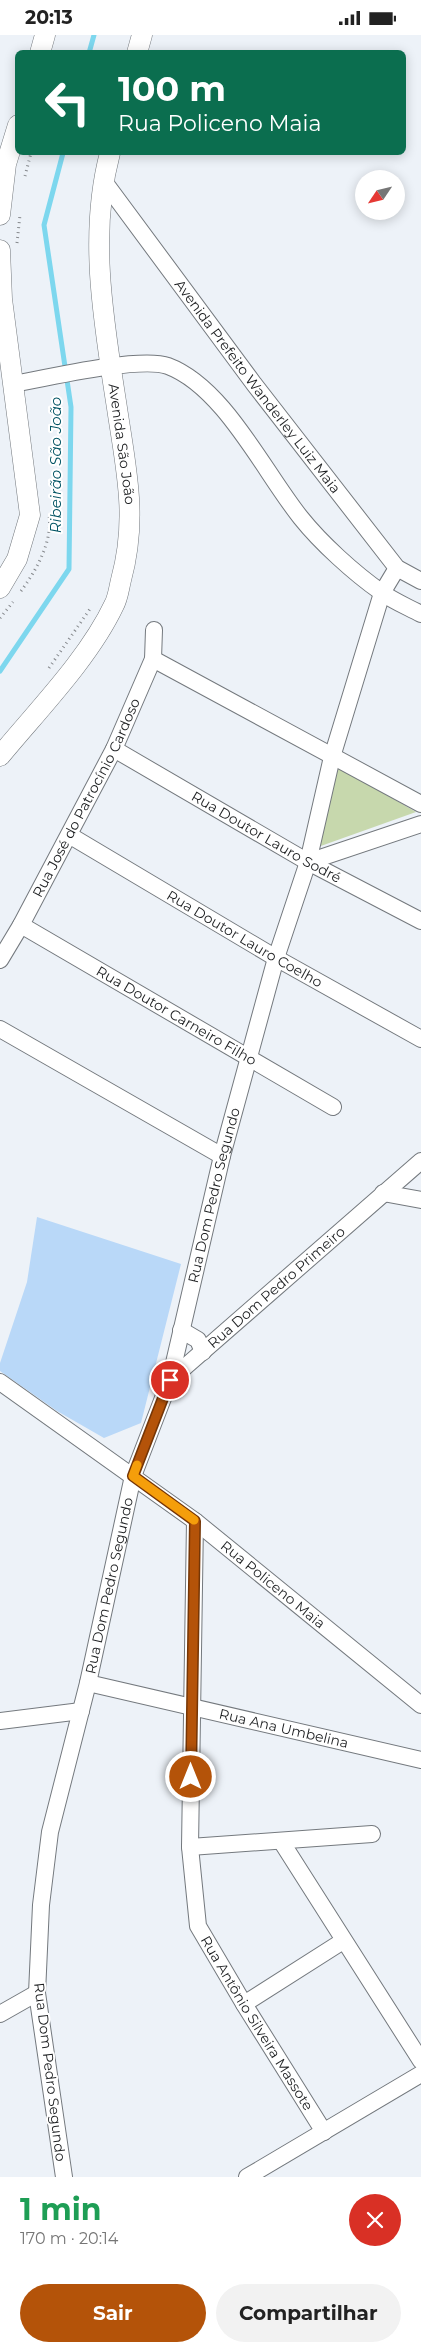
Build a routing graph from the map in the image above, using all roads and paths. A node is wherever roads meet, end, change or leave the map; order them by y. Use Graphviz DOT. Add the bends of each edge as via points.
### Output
graph roads {
  1 [pos="45,35"];
  2 [pos="142,35"];
  3 [pos="41,50"];
  4 [pos="138,50"];
  5 [pos="15,135"];
  6 [pos="109,155"];
  7 [pos="103,180"];
  8 [pos="0,215"];
  9 [pos="0,250"];
  10 [pos="101,369"];
  11 [pos="23,383"];
  12 [pos="398,568"];
  13 [pos="421,581"];
  14 [pos="0,588"];
  15 [pos="382,593"];
  16 [pos="92,606"];
  17 [pos="421,614"];
  18 [pos="154,630"];
  19 [pos="153,659"];
  20 [pos="44,675"];
  21 [pos="114,749"];
  22 [pos="0,756"];
  23 [pos="332,757"];
  24 [pos="421,804"];
  25 [pos="421,824"];
  26 [pos="69,835"];
  27 [pos="308,862"];
  28 [pos="421,921"];
  29 [pos="20,925"];
  30 [pos="276,958"];
  31 [pos="0,960"];
  32 [pos="0,1029"];
  33 [pos="421,1039"];
  34 [pos="250,1060"];
  35 [pos="333,1107"];
  36 [pos="222,1156"];
  37 [pos="421,1161"];
  38 [pos="382,1193"];
  39 [pos="421,1200"];
  40 [pos="181,1330"];
  41 [pos="203,1352"];
  42 [pos="170,1380"];
  43 [pos="4,1391"];
  44 [pos="133,1476"];
  45 [pos="195,1521"];
  46 [pos="88,1683"];
  47 [pos="421,1705"];
  48 [pos="191,1707"];
  49 [pos="81,1711"];
  50 [pos="0,1721"];
  51 [pos="421,1760"];
  52 [pos="372,1833"];
  53 [pos="281,1841"];
  54 [pos="190,1847"];
  55 [pos="343,1941"];
  56 [pos="37,1993"];
  57 [pos="244,2004"];
  58 [pos="0,2015"];
  59 [pos="421,2061"];
  60 [pos="421,2074"];
  61 [pos="324,2132"];
  62 [pos="64,2177"];
  63 [pos="247,2177"];
  1 -- 3 [label="main road"];
  2 -- 4 [label="main road"];
  5 -- 8 [label="main road" via="6,164"];
  6 -- 7 [label="main road, Avenida São João"];
  7 -- 10 [label="main road, Avenida São João" via="99,252"];
  7 -- 12 [label="street, Avenida Prefeito Wanderley Luiz Maia" via="254,384"];
  9 -- 11 [label="main road" via="2,299"];
  10 -- 11 [label="street"];
  10 -- 15 [label="street" via="134,364 166,366 200,384 223,410 301,518"];
  10 -- 22 [label="main road, Avenida São João" via="132,507 127,558 115,604 91,644"];
  11 -- 14 [label="main road" via="30,515 17,559"];
  12 -- 13 [label="street, Avenida Prefeito Wanderley Luiz Maia"];
  12 -- 15 [label="street, Rua Dom Pedro Segundo"];
  15 -- 17 [label="street"];
  15 -- 23 [label="street, Rua Dom Pedro Segundo"];
  16 -- 20 [label="path"];
  18 -- 19 [label="street, Rua José do Patrocínio Cardoso"];
  19 -- 21 [label="street, Rua José do Patrocínio Cardoso"];
  19 -- 23 [label="street"];
  21 -- 26 [label="street, Rua José do Patrocínio Cardoso"];
  21 -- 27 [label="street, Rua Doutor Lauro Sodré"];
  23 -- 24 [label="street"];
  23 -- 27 [label="street, Rua Dom Pedro Segundo"];
  25 -- 27 [label="street"];
  26 -- 29 [label="street, Rua José do Patrocínio Cardoso"];
  26 -- 30 [label="street, Rua Doutor Lauro Coelho"];
  27 -- 28 [label="street, Rua Doutor Lauro Sodré"];
  27 -- 30 [label="street, Rua Dom Pedro Segundo"];
  29 -- 31 [label="street, Rua José do Patrocínio Cardoso"];
  29 -- 34 [label="street, Rua Doutor Carneiro Filho"];
  30 -- 33 [label="street, Rua Doutor Lauro Coelho"];
  30 -- 34 [label="street, Rua Dom Pedro Segundo"];
  32 -- 36 [label="street"];
  34 -- 35 [label="street, Rua Doutor Carneiro Filho"];
  34 -- 36 [label="street, Rua Dom Pedro Segundo"];
  36 -- 40 [label="street, Rua Dom Pedro Segundo"];
  37 -- 38 [label="street, Rua Dom Pedro Primeiro"];
  38 -- 39 [label="street"];
  38 -- 41 [label="street, Rua Dom Pedro Primeiro"];
  40 -- 41 [label="street" via="198,1340"];
  40 -- 42 [label="street, Rua Dom Pedro Segundo"];
  41 -- 42 [label="street, Rua Dom Pedro Primeiro"];
  42 -- 44 [label="street, Rua Dom Pedro Segundo"];
  43 -- 44 [label="street, Rua Policeno Maia"];
  44 -- 45 [label="street, Rua Policeno Maia"];
  44 -- 46 [label="street, Rua Dom Pedro Segundo"];
  45 -- 47 [label="street, Rua Policeno Maia"];
  45 -- 48 [label="street, Rua Antônio Silveira Massote"];
  46 -- 48 [label="street, Rua Ana Umbelina"];
  46 -- 49 [label="street, Rua Dom Pedro Segundo"];
  48 -- 51 [label="street, Rua Ana Umbelina"];
  48 -- 54 [label="street, Rua Antônio Silveira Massote"];
  49 -- 50 [label="street"];
  49 -- 56 [label="street, Rua Dom Pedro Segundo" via="50,1832 41,1905"];
  52 -- 53 [label="street"];
  53 -- 54 [label="street"];
  53 -- 55 [label="street"];
  54 -- 57 [label="street, Rua Antônio Silveira Massote" via="198,1926"];
  55 -- 57 [label="street"];
  55 -- 59 [label="street"];
  56 -- 58 [label="street"];
  56 -- 62 [label="street, Rua Dom Pedro Segundo"];
  57 -- 61 [label="street, Rua Antônio Silveira Massote"];
  60 -- 61 [label="street"];
  61 -- 63 [label="street"];
}
